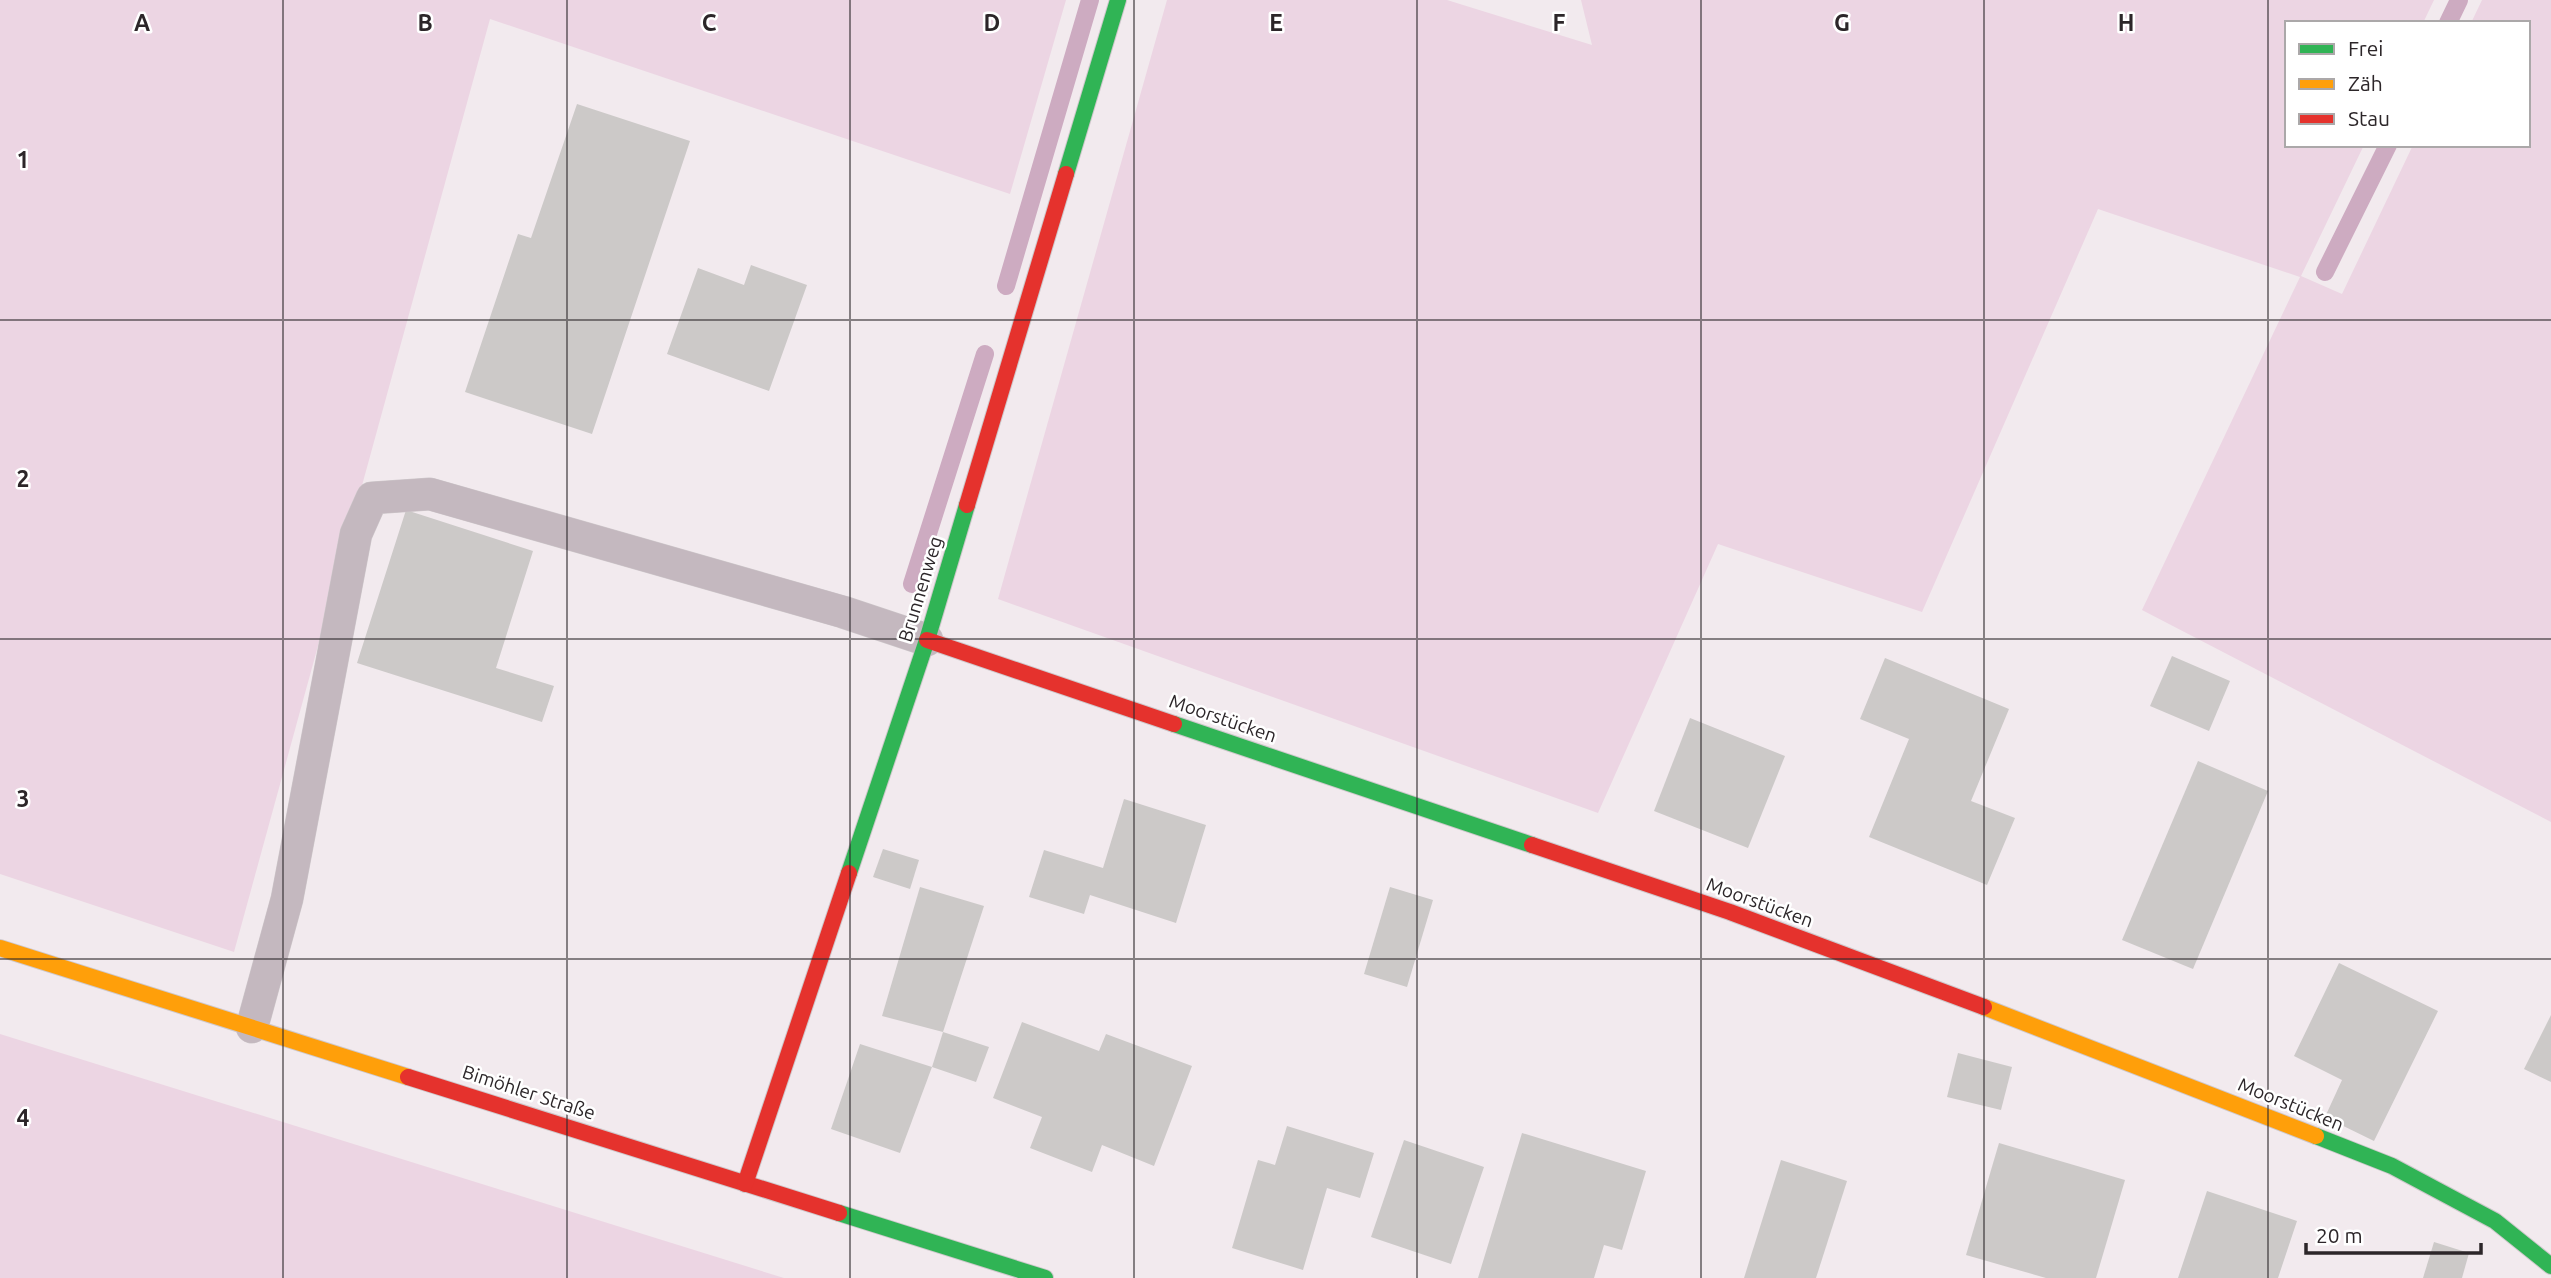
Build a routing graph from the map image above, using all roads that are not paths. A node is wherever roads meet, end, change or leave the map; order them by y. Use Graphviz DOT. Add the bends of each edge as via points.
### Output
graph roads {
  1 [pos="1118,0"];
  2 [pos="927,640"];
  3 [pos="0,948"];
  4 [pos="252,1027"];
  5 [pos="745,1184"];
  6 [pos="2551,1266"];
  7 [pos="1045,1278"];
  1 -- 2 [label="street, Brunnenweg"];
  2 -- 4 [label="lane" via="430,494 372,498 356,534 287,899"];
  2 -- 5 [label="street, Brunnenweg"];
  2 -- 6 [label="street, Moorstücken" via="1730,912 2089,1046 2392,1166 2495,1221"];
  3 -- 4 [label="street, Bimöhler Straße"];
  4 -- 5 [label="street, Bimöhler Straße"];
  5 -- 7 [label="street, Bimöhler Straße"];
}
